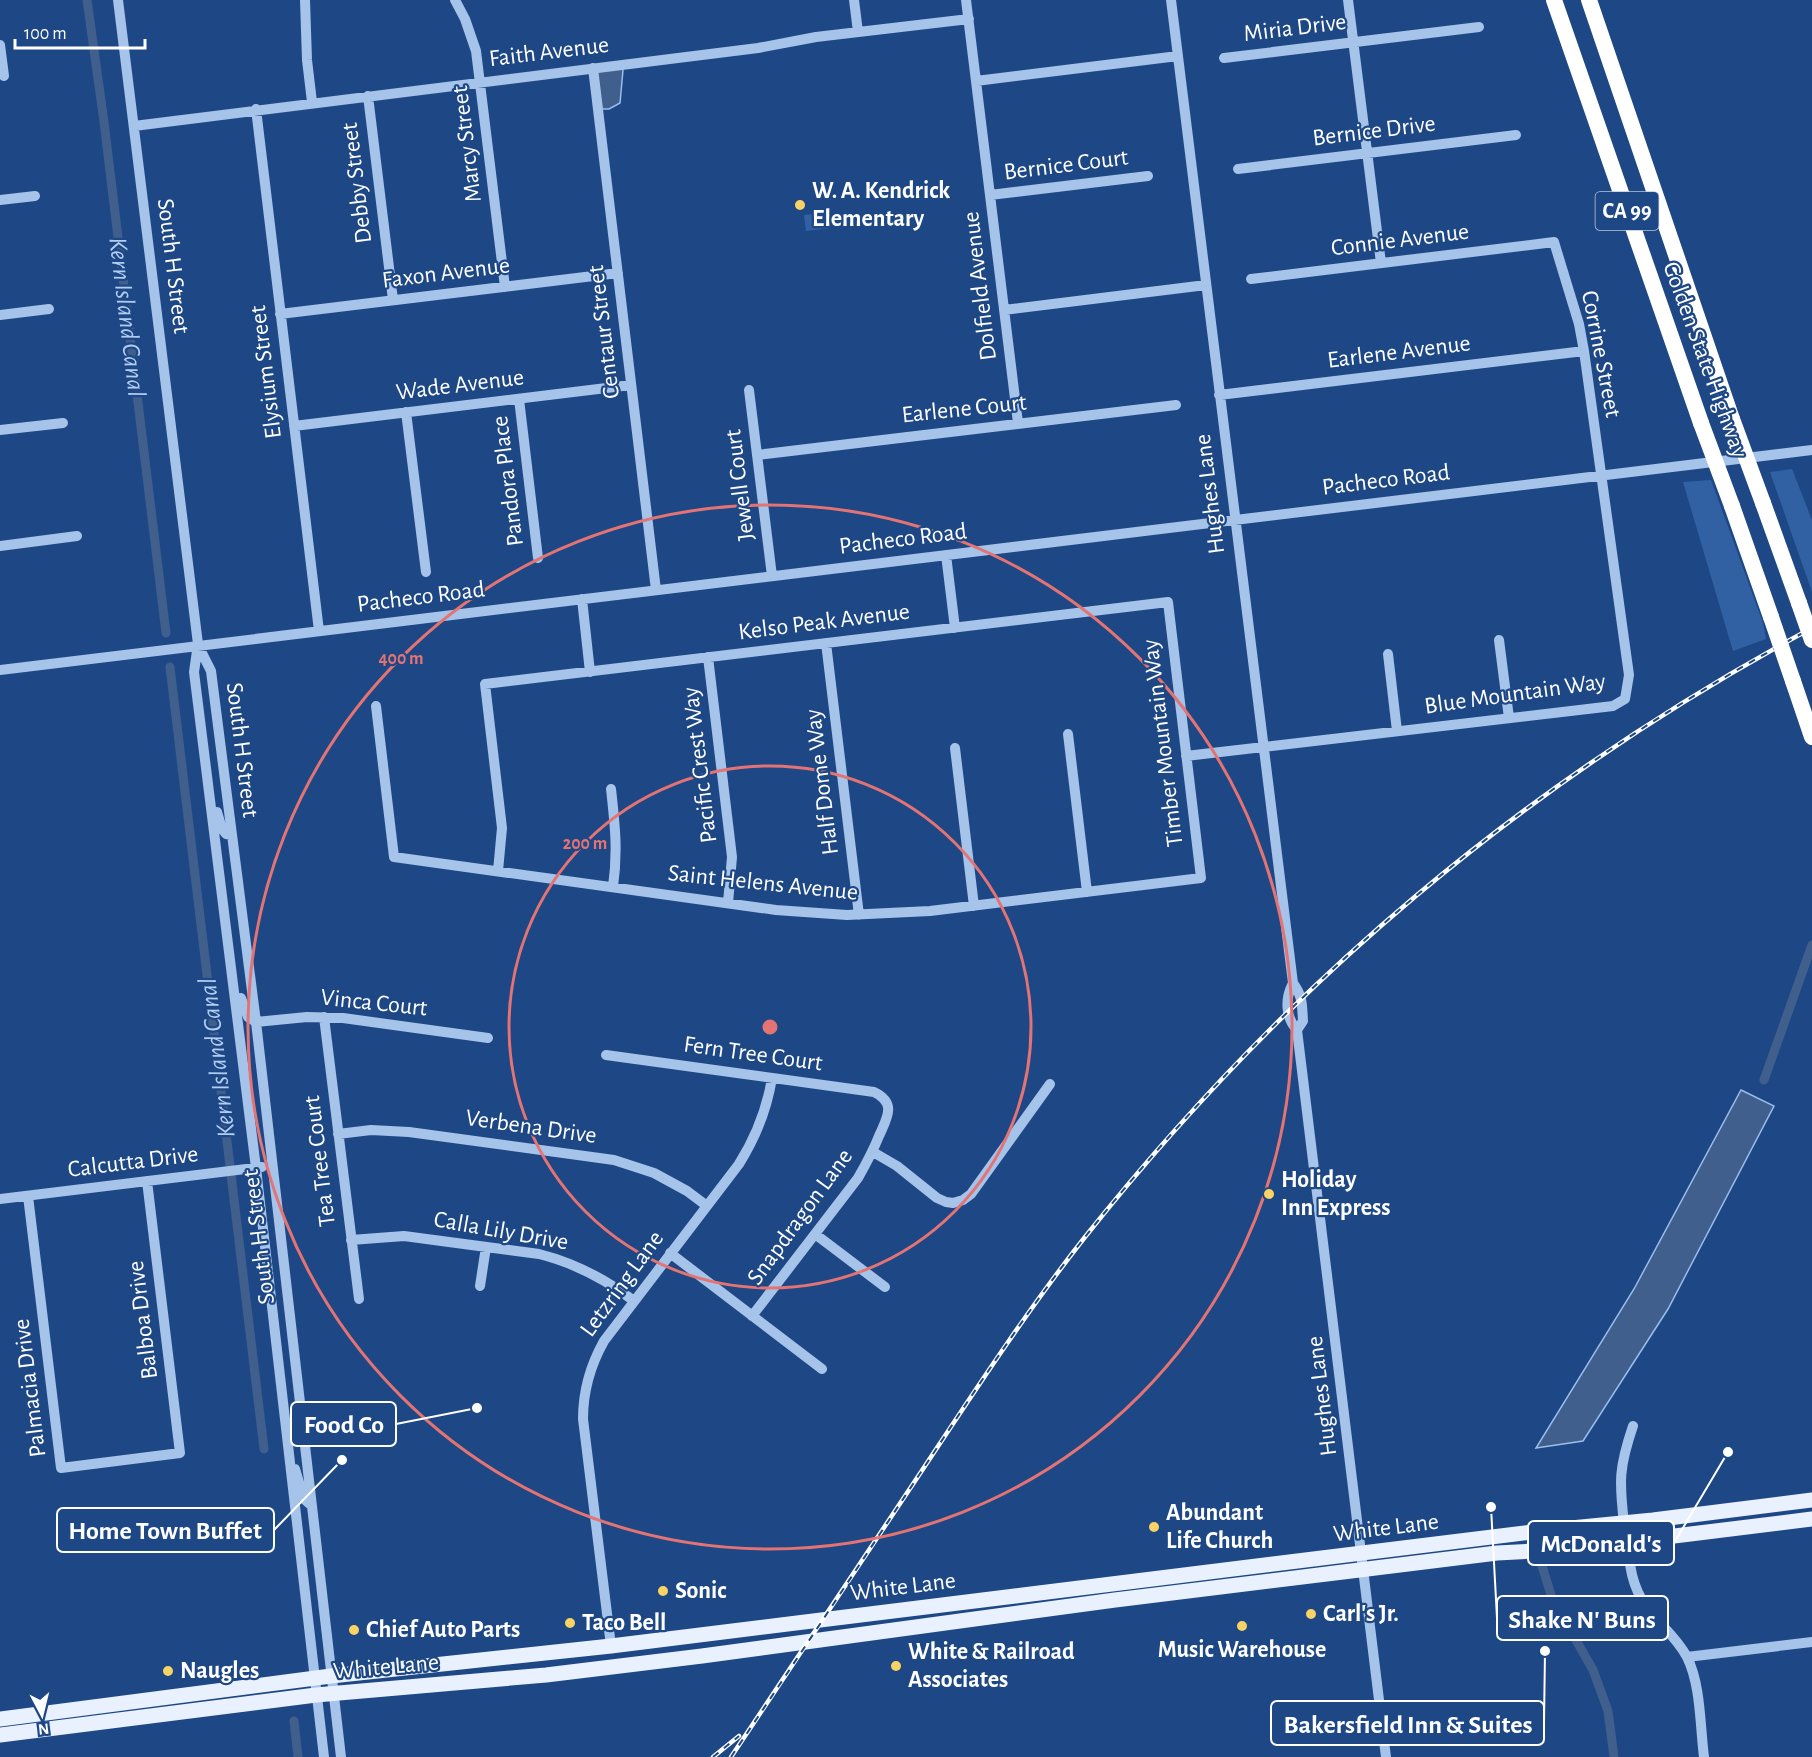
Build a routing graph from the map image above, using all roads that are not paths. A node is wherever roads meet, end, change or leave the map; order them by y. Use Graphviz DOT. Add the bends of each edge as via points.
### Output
graph roads {
  1 [pos="118,0"];
  2 [pos="305,0"];
  3 [pos="455,0"];
  4 [pos="854,0"];
  5 [pos="966,0"];
  6 [pos="1171,0"];
  7 [pos="1348,0"];
  8 [pos="1554,0"];
  9 [pos="1588,0"];
  10 [pos="969,19"];
  11 [pos="1479,27"];
  12 [pos="858,32"];
  13 [pos="1353,42"];
  14 [pos="0,45"];
  15 [pos="1178,56"];
  16 [pos="1224,58"];
  17 [pos="593,68"];
  18 [pos="4,76"];
  19 [pos="976,81"];
  20 [pos="480,82"];
  21 [pos="368,96"];
  22 [pos="312,102"];
  23 [pos="255,109"];
  24 [pos="134,126"];
  25 [pos="1516,135"];
  26 [pos="1367,153"];
  27 [pos="1238,169"];
  28 [pos="1148,176"];
  29 [pos="990,195"];
  30 [pos="35,196"];
  31 [pos="0,200"];
  32 [pos="1554,242"];
  33 [pos="1381,263"];
  34 [pos="618,273"];
  35 [pos="1251,279"];
  36 [pos="1206,285"];
  37 [pos="505,286"];
  38 [pos="393,300"];
  39 [pos="49,309"];
  40 [pos="1004,310"];
  41 [pos="280,314"];
  42 [pos="0,315"];
  43 [pos="1584,351"];
  44 [pos="631,385"];
  45 [pos="749,390"];
  46 [pos="1219,395"];
  47 [pos="519,399"];
  48 [pos="1176,405"];
  49 [pos="406,412"];
  50 [pos="63,423"];
  51 [pos="1018,423"];
  52 [pos="294,426"];
  53 [pos="0,430"];
  54 [pos="1812,450"];
  55 [pos="757,454"];
  56 [pos="1600,475"];
  57 [pos="1234,520"];
  58 [pos="77,536"];
  59 [pos="0,546"];
  60 [pos="946,555"];
  61 [pos="538,558"];
  62 [pos="426,572"];
  63 [pos="772,576"];
  64 [pos="656,590"];
  65 [pos="582,599"];
  66 [pos="1168,602"];
  67 [pos="954,628"];
  68 [pos="319,631"];
  69 [pos="1499,640"];
  70 [pos="1812,640"];
  71 [pos="826,643"];
  72 [pos="198,644"];
  73 [pos="1388,654"];
  74 [pos="708,657"];
  75 [pos="0,670"];
  76 [pos="590,672"];
  77 [pos="376,706"];
  78 [pos="1509,718"];
  79 [pos="1397,731"];
  80 [pos="1068,734"];
  81 [pos="1812,736"];
  82 [pos="1262,746"];
  83 [pos="955,748"];
  84 [pos="1186,756"];
  85 [pos="206,765"];
  86 [pos="611,789"];
  87 [pos="232,835"];
  88 [pos="498,871"];
  89 [pos="1201,878"];
  90 [pos="613,887"];
  91 [pos="1087,892"];
  92 [pos="728,903"];
  93 [pos="974,906"];
  94 [pos="859,915"];
  95 [pos="229,945"];
  96 [pos="324,1017"];
  97 [pos="256,1022"];
  98 [pos="488,1038"];
  99 [pos="606,1055"];
  100 [pos="772,1078"];
  101 [pos="1050,1084"];
  102 [pos="888,1106"];
  103 [pos="338,1134"];
  104 [pos="873,1152"];
  105 [pos="272,1165"];
  106 [pos="256,1168"];
  107 [pos="147,1181"];
  108 [pos="28,1196"];
  109 [pos="0,1199"];
  110 [pos="707,1206"];
  111 [pos="815,1234"];
  112 [pos="351,1240"];
  113 [pos="486,1246"];
  114 [pos="670,1253"];
  115 [pos="480,1286"];
  116 [pos="885,1287"];
  117 [pos="358,1299"];
  118 [pos="634,1301"];
  119 [pos="752,1316"];
  120 [pos="822,1369"];
  121 [pos="1633,1426"];
  122 [pos="287,1440"];
  123 [pos="61,1468"];
  124 [pos="1812,1500"];
  125 [pos="312,1506"];
  126 [pos="1722,1511"];
  127 [pos="1812,1519"];
  128 [pos="1624,1523"];
  129 [pos="1629,1542"];
  130 [pos="1569,1549"];
  131 [pos="1363,1562"];
  132 [pos="902,1610"];
  133 [pos="791,1623"];
  134 [pos="698,1634"];
  135 [pos="849,1636"];
  136 [pos="1812,1642"];
  137 [pos="611,1646"];
  138 [pos="541,1653"];
  139 [pos="702,1656"];
  140 [pos="1687,1657"];
  141 [pos="610,1666"];
  142 [pos="546,1674"];
  143 [pos="331,1676"];
  144 [pos="314,1678"];
  145 [pos="486,1681"];
  146 [pos="333,1694"];
  147 [pos="316,1695"];
  148 [pos="77,1709"];
  149 [pos="0,1719"];
  150 [pos="0,1735"];
  151 [pos="324,1757"];
  152 [pos="341,1757"];
  153 [pos="1386,1757"];
  154 [pos="1704,1757"];
  1 -- 24 [label="street, South H Street"];
  2 -- 22 [label="street"];
  3 -- 20 [label="street, Marcy Street" via="472,34"];
  4 -- 12 [label="street"];
  5 -- 10 [label="street, Dolfield Avenue"];
  6 -- 15 [label="street, Hughes Lane"];
  7 -- 13 [label="street"];
  8 -- 81 [label="highway, Golden State Highway / CA 99, bridge"];
  9 -- 70 [label="highway, Golden State Highway / CA 99, bridge"];
  10 -- 12 [label="street, Faith Avenue"];
  10 -- 19 [label="street, Dolfield Avenue"];
  11 -- 13 [label="street, Miria Drive"];
  12 -- 17 [label="street, Faith Avenue"];
  13 -- 16 [label="street, Miria Drive"];
  13 -- 26 [label="street"];
  14 -- 18 [label="street"];
  15 -- 19 [label="street"];
  15 -- 36 [label="street, Hughes Lane"];
  17 -- 20 [label="street, Faith Avenue"];
  17 -- 34 [label="street, Centaur Street"];
  19 -- 29 [label="street, Dolfield Avenue"];
  20 -- 21 [label="street, Faith Avenue"];
  20 -- 37 [label="street, Marcy Street"];
  21 -- 22 [label="street, Faith Avenue"];
  21 -- 38 [label="street, Debby Street"];
  22 -- 23 [label="street, Faith Avenue"];
  23 -- 24 [label="street, Faith Avenue"];
  23 -- 41 [label="street, Elysium Street"];
  24 -- 72 [label="street, South H Street"];
  25 -- 26 [label="street, Bernice Drive"];
  26 -- 27 [label="street, Bernice Drive"];
  26 -- 33 [label="street"];
  28 -- 29 [label="street, Bernice Court"];
  29 -- 40 [label="street, Dolfield Avenue"];
  30 -- 31 [label="street"];
  32 -- 33 [label="street, Connie Avenue"];
  32 -- 43 [label="street, Corrine Street"];
  33 -- 35 [label="street, Connie Avenue"];
  34 -- 37 [label="street, Faxon Avenue"];
  34 -- 44 [label="street, Centaur Street"];
  36 -- 40 [label="street"];
  36 -- 46 [label="street, Hughes Lane"];
  37 -- 38 [label="street, Faxon Avenue"];
  38 -- 41 [label="street, Faxon Avenue"];
  39 -- 42 [label="street"];
  40 -- 51 [label="street, Dolfield Avenue"];
  41 -- 52 [label="street, Elysium Street"];
  43 -- 46 [label="street, Earlene Avenue"];
  43 -- 56 [label="street, Corrine Street"];
  44 -- 47 [label="street, Wade Avenue"];
  44 -- 64 [label="street, Centaur Street"];
  45 -- 55 [label="street, Jewell Court"];
  46 -- 57 [label="street, Hughes Lane"];
  47 -- 49 [label="street, Wade Avenue"];
  47 -- 61 [label="street, Pandora Place"];
  48 -- 51 [label="street, Earlene Court"];
  49 -- 52 [label="street, Wade Avenue"];
  49 -- 62 [label="street"];
  50 -- 53 [label="street"];
  51 -- 55 [label="street, Earlene Court"];
  52 -- 68 [label="street, Elysium Street"];
  54 -- 56 [label="street, Pacheco Road"];
  55 -- 63 [label="street, Jewell Court"];
  56 -- 57 [label="street, Pacheco Road"];
  56 -- 78 [label="street, Blue Mountain Way" via="1629,675 1625,699 1612,706"];
  57 -- 60 [label="street, Pacheco Road"];
  57 -- 82 [label="street, Hughes Lane"];
  58 -- 59 [label="street"];
  60 -- 63 [label="street, Pacheco Road"];
  60 -- 67 [label="street"];
  63 -- 64 [label="street, Pacheco Road"];
  64 -- 65 [label="street, Pacheco Road"];
  65 -- 68 [label="street, Pacheco Road"];
  65 -- 76 [label="street"];
  66 -- 67 [label="street, Kelso Peak Avenue"];
  66 -- 84 [label="street, Timber Mountain Way"];
  67 -- 71 [label="street, Kelso Peak Avenue"];
  68 -- 72 [label="street, Pacheco Road"];
  69 -- 78 [label="street"];
  71 -- 74 [label="street, Kelso Peak Avenue"];
  71 -- 94 [label="street, Half Dome Way"];
  72 -- 75 [label="street, Pacheco Road"];
  72 -- 85 [label="street, South H Street" via="194,672"];
  72 -- 87 [label="street, South H Street" via="211,671"];
  73 -- 79 [label="street"];
  74 -- 76 [label="street, Kelso Peak Avenue"];
  74 -- 92 [label="street, Pacific Crest Way" via="732,857"];
  76 -- 88 [label="street, Kelso Peak Avenue" via="485,684 502,828"];
  77 -- 88 [label="street, Saint Helens Avenue" via="394,856"];
  78 -- 79 [label="street, Blue Mountain Way"];
  79 -- 82 [label="street, Blue Mountain Way"];
  80 -- 91 [label="street"];
  82 -- 84 [label="street, Blue Mountain Way"];
  82 -- 131 [label="street, Hughes Lane" via="1293,984 1287,996 1290,1023 1297,1030"];
  83 -- 93 [label="street"];
  84 -- 89 [label="street, Timber Mountain Way"];
  85 -- 87 [label="street" via="222,829"];
  85 -- 95 [label="street, South H Street"];
  86 -- 90 [label="street" via="617,856"];
  87 -- 97 [label="street, South H Street"];
  88 -- 90 [label="street, Saint Helens Avenue"];
  89 -- 91 [label="street, Saint Helens Avenue"];
  90 -- 92 [label="street, Saint Helens Avenue"];
  91 -- 93 [label="street, Saint Helens Avenue"];
  92 -- 94 [label="street, Saint Helens Avenue"];
  93 -- 94 [label="street, Saint Helens Avenue"];
  95 -- 97 [label="street" via="244,1009"];
  95 -- 106 [label="street, South H Street"];
  96 -- 97 [label="street, Vinca Court"];
  96 -- 98 [label="street, Vinca Court"];
  96 -- 103 [label="street, Tea Tree Court"];
  97 -- 105 [label="street, South H Street"];
  99 -- 100 [label="street, Fern Tree Court"];
  100 -- 102 [label="street, Fern Tree Court" via="874,1092 883,1096"];
  100 -- 110 [label="street, Letzring Lane" via="764,1113 748,1149"];
  101 -- 104 [label="street" via="963,1200 953,1203 937,1198"];
  102 -- 104 [label="street, Snapdragon Lane" via="888,1120"];
  103 -- 110 [label="street, Verbena Drive" via="371,1130 409,1132 614,1160 669,1180"];
  103 -- 112 [label="street, Tea Tree Court"];
  104 -- 111 [label="street, Snapdragon Lane"];
  105 -- 106 [label="street, Calcutta Drive"];
  105 -- 125 [label="street, South H Street"];
  106 -- 107 [label="street, Calcutta Drive"];
  106 -- 122 [label="street, South H Street"];
  107 -- 108 [label="street, Calcutta Drive"];
  107 -- 123 [label="street, Balboa Drive" via="180,1453"];
  108 -- 109 [label="street, Calcutta Drive"];
  108 -- 123 [label="street, Palmacia Drive"];
  110 -- 114 [label="street, Letzring Lane"];
  111 -- 116 [label="street"];
  111 -- 119 [label="street, Snapdragon Lane"];
  112 -- 113 [label="street, Calla Lily Drive" via="404,1236"];
  112 -- 117 [label="street, Tea Tree Court"];
  113 -- 115 [label="street"];
  113 -- 118 [label="street, Calla Lily Drive" via="560,1259 595,1274"];
  114 -- 118 [label="street, Letzring Lane"];
  114 -- 119 [label="street"];
  118 -- 137 [label="street, Letzring Lane" via="596,1355 583,1403"];
  119 -- 120 [label="street"];
  121 -- 128 [label="street" via="1620,1472"];
  122 -- 125 [label="street" via="304,1499"];
  122 -- 144 [label="street, South H Street"];
  124 -- 126 [label="main road, White Lane"];
  125 -- 143 [label="street, South H Street"];
  126 -- 128 [label="main road, White Lane"];
  126 -- 129 [label="main road" via="1709,1522 1638,1532"];
  127 -- 129 [label="main road, White Lane"];
  128 -- 130 [label="main road" via="1616,1532 1580,1538"];
  128 -- 131 [label="main road, White Lane" via="1540,1531"];
  129 -- 130 [label="main road, White Lane"];
  129 -- 140 [label="street" via="1628,1561 1636,1589"];
  130 -- 131 [label="main road, White Lane"];
  131 -- 132 [label="main road, White Lane"];
  131 -- 135 [label="main road, White Lane"];
  131 -- 153 [label="street, Hughes Lane"];
  132 -- 133 [label="main road, White Lane"];
  132 -- 135 [label="main road" via="889,1620"];
  133 -- 134 [label="main road, White Lane"];
  133 -- 139 [label="main road" via="778,1634"];
  134 -- 137 [label="main road, White Lane"];
  134 -- 141 [label="main road" via="630,1651"];
  135 -- 139 [label="main road, White Lane"];
  136 -- 140 [label="street"];
  137 -- 138 [label="main road, White Lane"];
  137 -- 142 [label="main road" via="605,1652"];
  138 -- 143 [label="main road, White Lane"];
  138 -- 145 [label="main road" via="492,1672"];
  139 -- 141 [label="main road, White Lane"];
  140 -- 154 [label="street" via="1695,1680"];
  141 -- 142 [label="main road, White Lane"];
  142 -- 145 [label="main road, White Lane"];
  143 -- 144 [label="main road, White Lane"];
  143 -- 146 [label="street, South H Street"];
  144 -- 147 [label="street, South H Street"];
  144 -- 148 [label="main road, White Lane"];
  145 -- 146 [label="main road, White Lane"];
  146 -- 147 [label="main road, White Lane"];
  146 -- 152 [label="street, South H Street"];
  147 -- 150 [label="main road, White Lane"];
  147 -- 151 [label="street, South H Street"];
  148 -- 149 [label="main road, White Lane"];
  148 -- 150 [label="main road" via="67,1720"];
}
